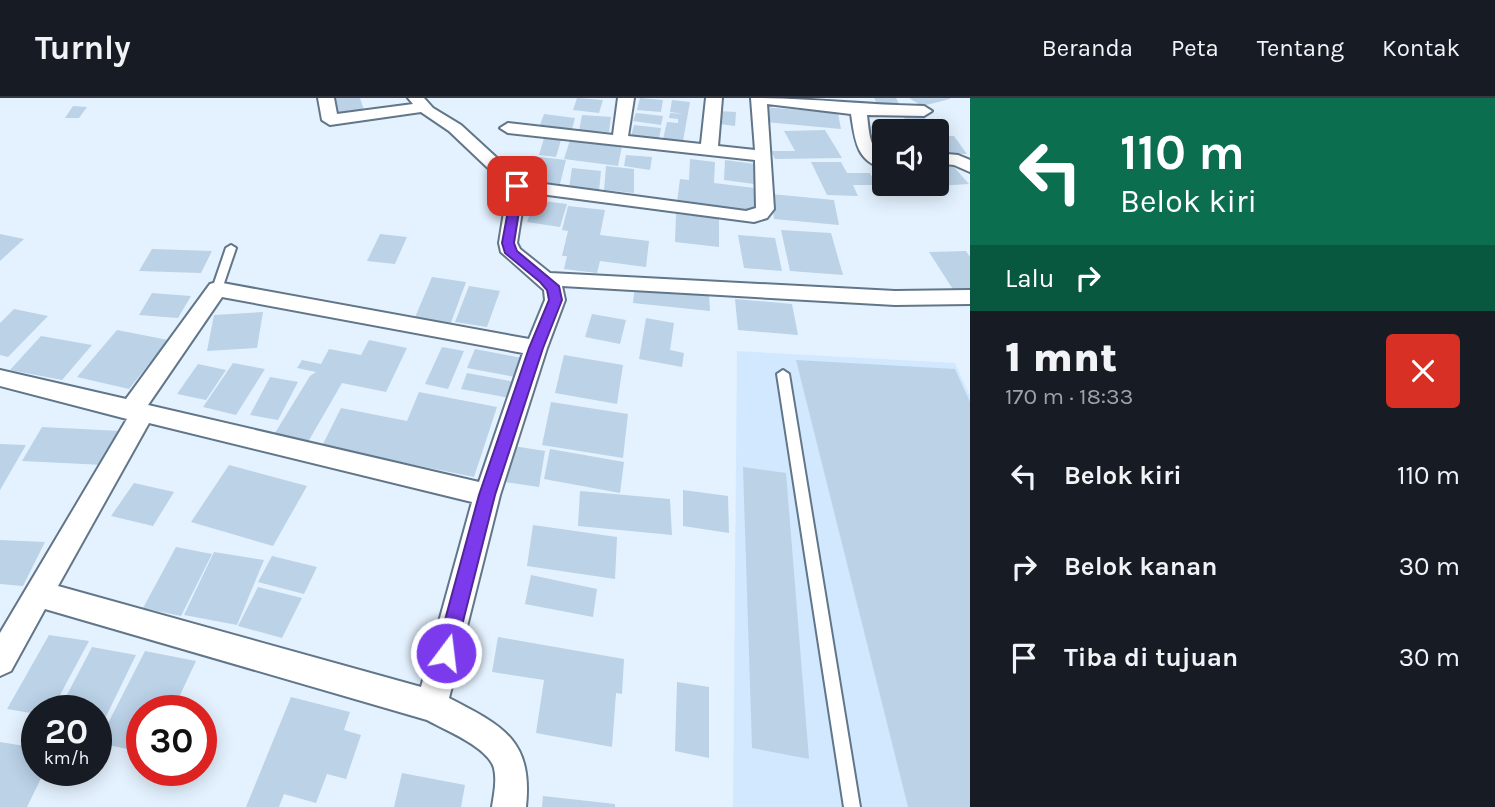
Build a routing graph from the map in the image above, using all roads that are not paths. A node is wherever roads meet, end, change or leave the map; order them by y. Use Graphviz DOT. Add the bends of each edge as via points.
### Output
graph roads {
  1 [pos="326,98"];
  2 [pos="626,98"];
  3 [pos="714,98"];
  4 [pos="759,98"];
  5 [pos="798,100"];
  6 [pos="420,102"];
  7 [pos="858,110"];
  8 [pos="924,111"];
  9 [pos="508,128"];
  10 [pos="620,139"];
  11 [pos="709,151"];
  12 [pos="762,156"];
  13 [pos="949,159"];
  14 [pos="872,161"];
  15 [pos="970,167"];
  16 [pos="517,186"];
  17 [pos="230,248"];
  18 [pos="545,279"];
  19 [pos="217,289"];
  20 [pos="970,297"];
  21 [pos="536,348"];
  22 [pos="783,374"];
  23 [pos="0,379"];
  24 [pos="137,413"];
  25 [pos="487,495"];
  26 [pos="39,594"];
  27 [pos="0,661"];
  28 [pos="432,706"];
  29 [pos="509,807"];
  30 [pos="852,807"];
  1 -- 6 [label="street" via="330,120"];
  2 -- 10 [label="street"];
  3 -- 11 [label="street"];
  4 -- 5 [label="street"];
  4 -- 12 [label="street"];
  5 -- 7 [label="street"];
  6 -- 16 [label="street" via="456,128"];
  7 -- 8 [label="street"];
  7 -- 14 [label="street"];
  9 -- 10 [label="street"];
  10 -- 11 [label="street"];
  11 -- 12 [label="street"];
  12 -- 16 [label="street" via="766,207 749,217"];
  13 -- 15 [label="street"];
  16 -- 18 [label="street" via="508,243 517,259"];
  17 -- 19 [label="lane"];
  18 -- 20 [label="street" via="895,298"];
  18 -- 21 [label="street" via="554,289 555,300"];
  19 -- 21 [label="street"];
  19 -- 24 [label="street"];
  21 -- 25 [label="street"];
  22 -- 30 [label="lane"];
  23 -- 24 [label="street"];
  24 -- 25 [label="street"];
  24 -- 26 [label="street"];
  25 -- 28 [label="street"];
  26 -- 27 [label="street"];
  26 -- 28 [label="street"];
  28 -- 29 [label="street" via="499,744 511,763 514,782"];
}
